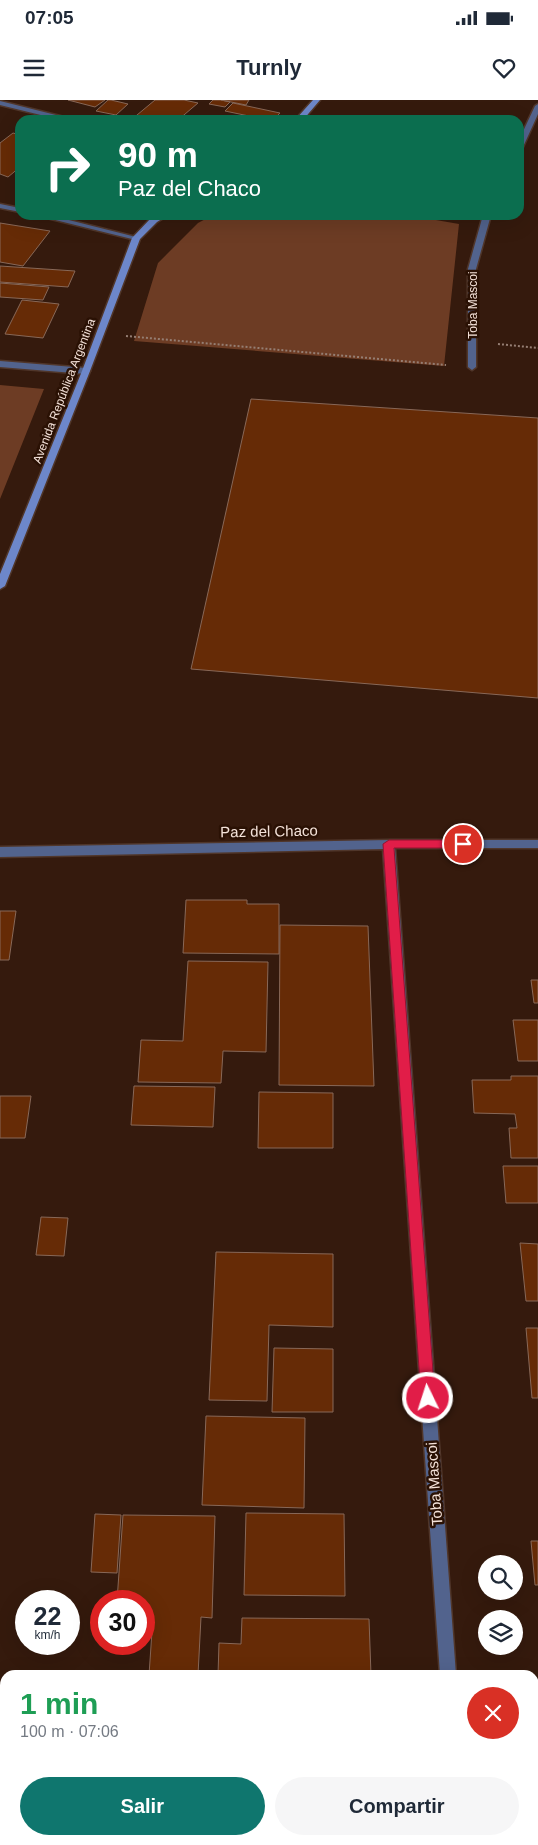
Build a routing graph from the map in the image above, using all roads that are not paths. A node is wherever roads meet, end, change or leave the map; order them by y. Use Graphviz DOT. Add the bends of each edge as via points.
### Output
graph roads {
  1 [pos="317,100"];
  2 [pos="0,103"];
  3 [pos="538,106"];
  4 [pos="49,115"];
  5 [pos="304,115"];
  6 [pos="524,136"];
  7 [pos="0,206"];
  8 [pos="15,209"];
  9 [pos="60,220"];
  10 [pos="154,220"];
  11 [pos="485,220"];
  12 [pos="136,238"];
  13 [pos="0,364"];
  14 [pos="472,367"];
  15 [pos="86,372"];
  16 [pos="0,586"];
  17 [pos="389,844"];
  18 [pos="538,844"];
  19 [pos="0,852"];
  20 [pos="448,1670"];
  1 -- 5 [label="main road"];
  2 -- 4 [label="street"];
  3 -- 6 [label="street"];
  7 -- 8 [label="street"];
  9 -- 12 [label="street"];
  10 -- 12 [label="main road, Avenida República Argentina"];
  11 -- 14 [label="street, Toba Mascoi" via="472,269"];
  12 -- 15 [label="main road, Avenida República Argentina"];
  13 -- 15 [label="street"];
  15 -- 16 [label="main road, Avenida República Argentina"];
  17 -- 18 [label="street, Paz del Chaco"];
  17 -- 19 [label="street, Paz del Chaco"];
  17 -- 20 [label="street, Toba Mascoi"];
}
